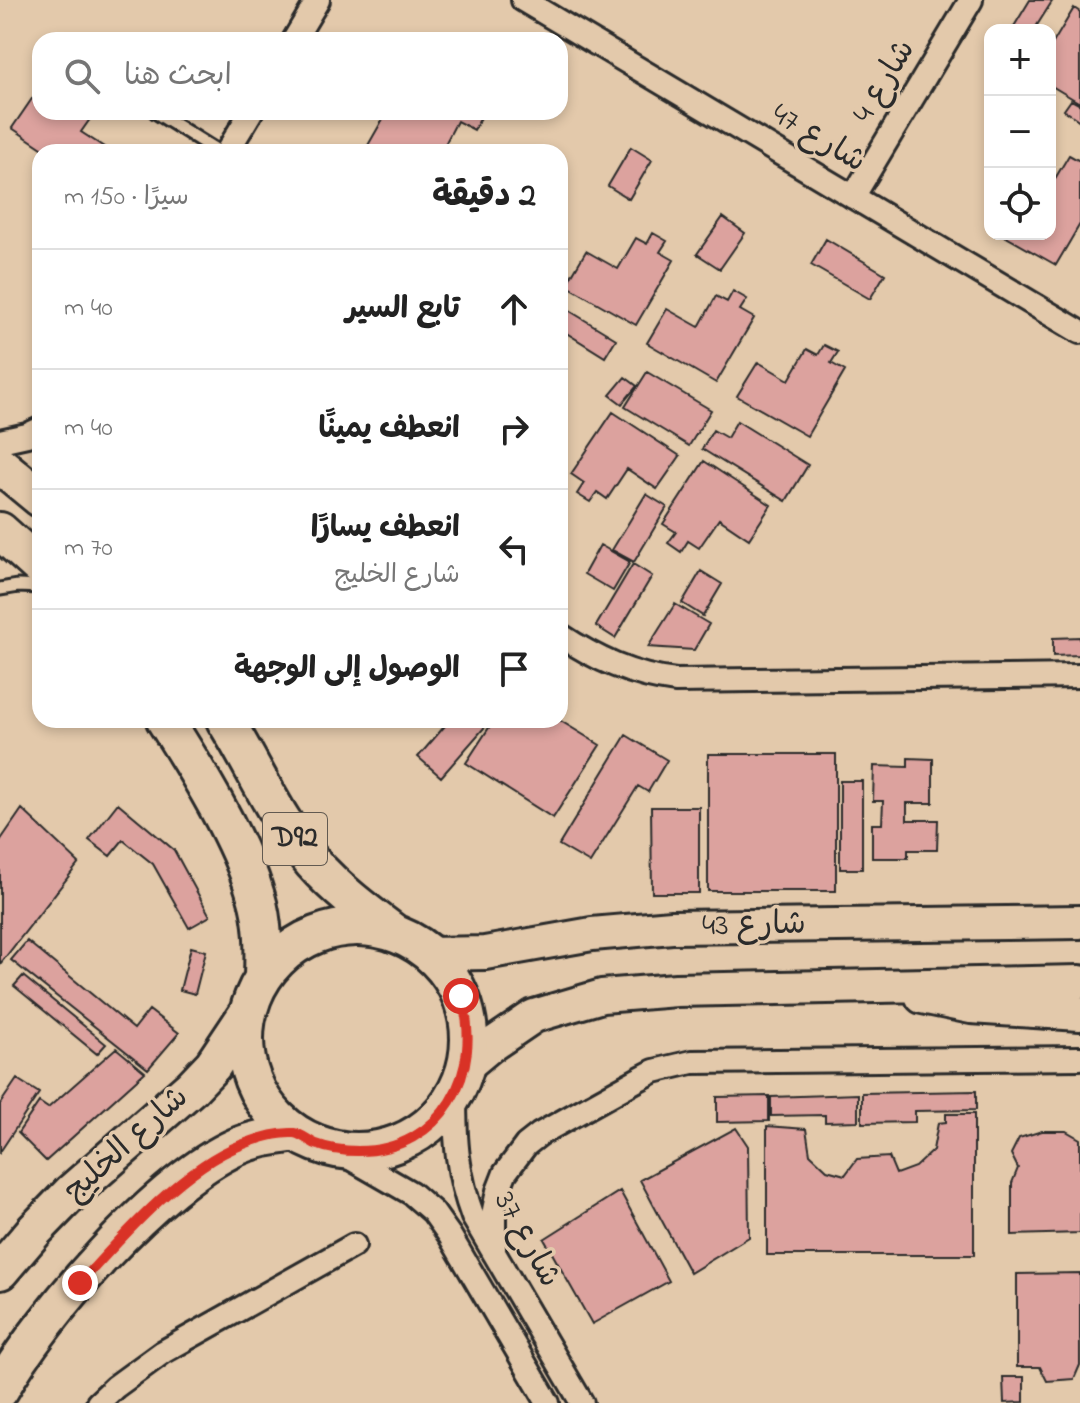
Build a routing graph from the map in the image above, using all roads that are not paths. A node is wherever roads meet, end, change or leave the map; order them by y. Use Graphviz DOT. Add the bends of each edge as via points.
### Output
graph roads {
  1 [pos="318,0"];
  2 [pos="523,0"];
  3 [pos="971,0"];
  4 [pos="299,32"];
  5 [pos="168,120"];
  6 [pos="246,120"];
  7 [pos="206,144"];
  8 [pos="232,144"];
  9 [pos="853,197"];
  10 [pos="1080,332"];
  11 [pos="32,433"];
  12 [pos="0,441"];
  13 [pos="0,465"];
  14 [pos="32,491"];
  15 [pos="0,531"];
  16 [pos="32,560"];
  17 [pos="32,587"];
  18 [pos="0,589"];
  19 [pos="568,639"];
  20 [pos="1080,676"];
  21 [pos="170,728"];
  22 [pos="230,728"];
  23 [pos="1080,922"];
  24 [pos="394,933"];
  25 [pos="430,954"];
  26 [pos="263,976"];
  27 [pos="1080,982"];
  28 [pos="889,984"];
  29 [pos="247,1014"];
  30 [pos="1080,1014"];
  31 [pos="1080,1058"];
  32 [pos="461,1081"];
  33 [pos="296,1133"];
  34 [pos="336,1150"];
  35 [pos="354,1245"];
  36 [pos="494,1253"];
  37 [pos="0,1271"];
  38 [pos="11,1388"];
  39 [pos="98,1403"];
  40 [pos="548,1403"];
  41 [pos="582,1403"];
  1 -- 4 [label="street"];
  2 -- 9 [label="street, شارع 47"];
  3 -- 9 [label="street, شارع 4"];
  5 -- 7 [label="lane"];
  6 -- 8 [label="street"];
  9 -- 10 [label="street, شارع 47"];
  11 -- 12 [label="street"];
  13 -- 14 [label="main road"];
  15 -- 16 [label="main road"];
  17 -- 18 [label="lane"];
  19 -- 20 [label="street" via="625,671 676,681"];
  21 -- 26 [label="main road, D92" via="211,799 256,895"];
  22 -- 24 [label="main road, D92" via="281,819 314,863"];
  23 -- 25 [label="main road, شارع 43" via="672,927 592,934 485,953"];
  24 -- 25 [label="main road"];
  24 -- 26 [label="main road" via="370,927 322,932 299,942"];
  25 -- 32 [label="main road" via="453,980 467,1013 470,1031"];
  26 -- 29 [label="main road"];
  27 -- 28 [label="main road, شارع 43"];
  28 -- 30 [label="main road" via="971,1007"];
  28 -- 32 [label="main road, شارع 43" via="602,996 534,1016 490,1046"];
  29 -- 33 [label="main road" via="246,1053 258,1094"];
  29 -- 37 [label="main road, شارع الخليج" via="192,1087 72,1192"];
  31 -- 36 [label="street" via="692,1062 654,1071 526,1145 498,1191"];
  32 -- 34 [label="main road" via="433,1122 404,1141 382,1149"];
  32 -- 36 [label="street, شارع 37" via="457,1160 473,1217"];
  33 -- 34 [label="main road"];
  33 -- 38 [label="main road, شارع الخليج" via="264,1137 218,1156 128,1231 80,1283"];
  34 -- 40 [label="street, شارع 37" via="411,1193 433,1212"];
  35 -- 39 [label="street" via="163,1352"];
  36 -- 41 [label="street, شارع 37"];
}
